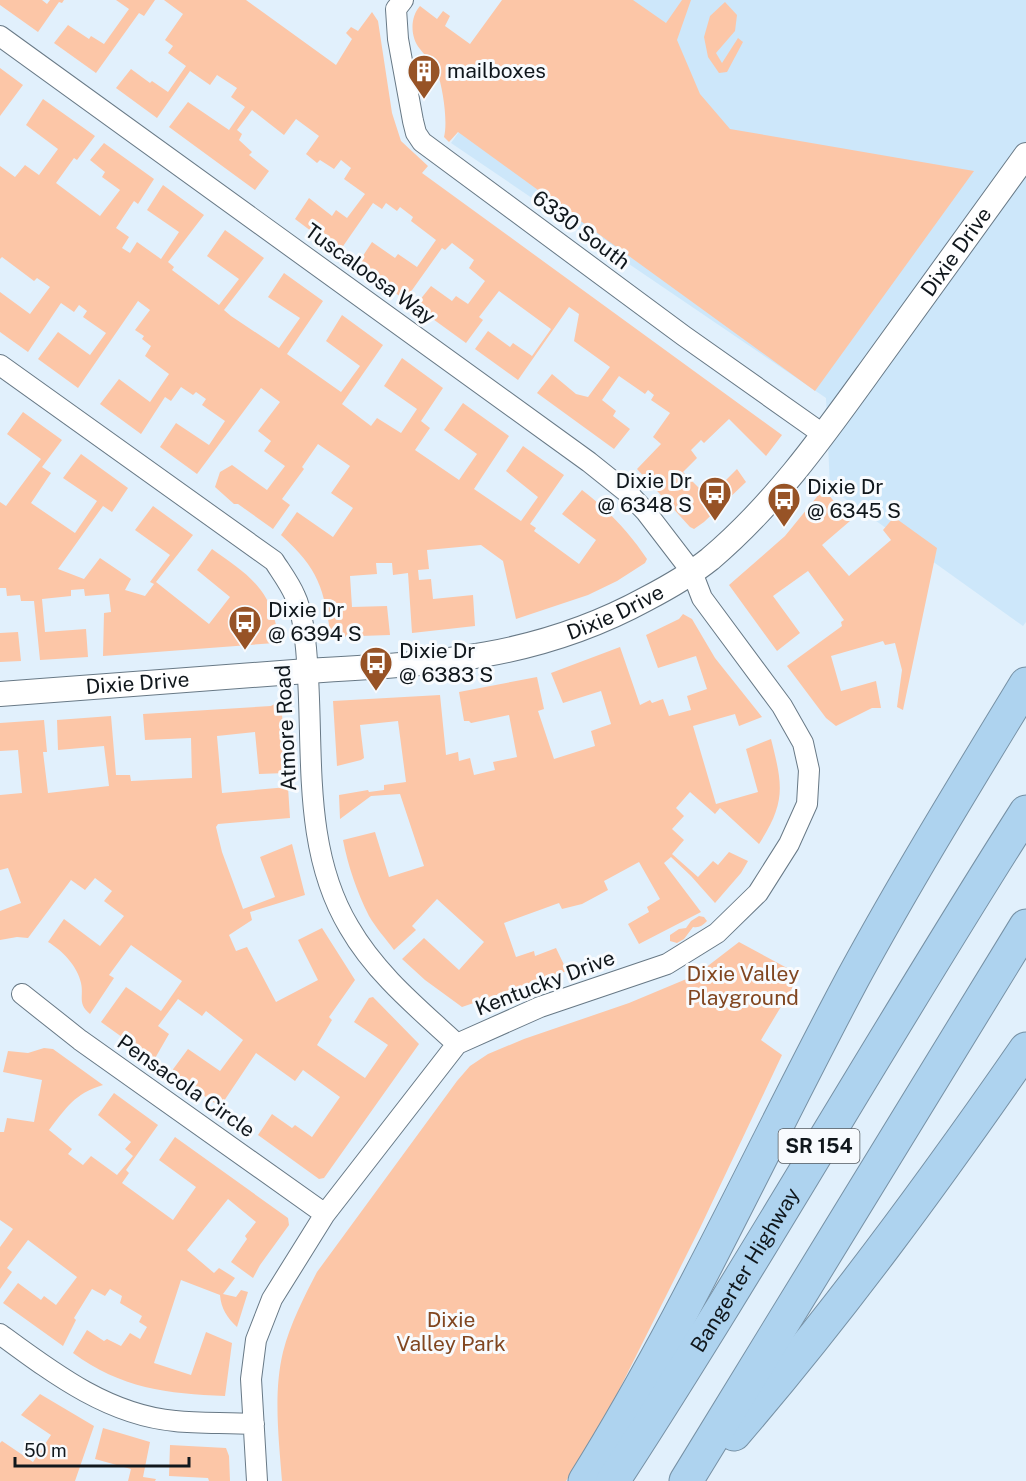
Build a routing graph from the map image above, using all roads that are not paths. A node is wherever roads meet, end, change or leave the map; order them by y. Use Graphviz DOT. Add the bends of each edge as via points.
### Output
graph roads {
  1 [pos="394,3"];
  2 [pos="0,36"];
  3 [pos="1026,155"];
  4 [pos="0,365"];
  5 [pos="824,435"];
  6 [pos="692,572"];
  7 [pos="307,671"];
  8 [pos="1026,684"];
  9 [pos="0,694"];
  10 [pos="1026,812"];
  11 [pos="1026,926"];
  12 [pos="22,994"];
  13 [pos="457,1044"];
  14 [pos="1026,1049"];
  15 [pos="325,1214"];
  16 [pos="0,1334"];
  17 [pos="254,1424"];
  18 [pos="257,1481"];
  19 [pos="585,1481"];
  20 [pos="613,1481"];
  21 [pos="686,1481"];
  22 [pos="694,1481"];
  1 -- 5 [label="street, 6330 South" via="413,121 422,142"];
  2 -- 6 [label="street, Tuscaloosa Way" via="608,477 646,512"];
  3 -- 5 [label="street, Dixie Drive"];
  4 -- 7 [label="street, Atmore Road" via="274,561 296,597"];
  5 -- 6 [label="street, Dixie Drive" via="768,504"];
  6 -- 7 [label="street, Dixie Drive" via="627,610 583,630 537,644 477,657"];
  6 -- 13 [label="street, Kentucky Drive" via="702,598 782,706 803,743 809,770 807,804 789,844 752,899 717,933 668,964 540,1007"];
  7 -- 9 [label="street, Dixie Drive"];
  7 -- 13 [label="street, Atmore Road" via="315,824 324,870 335,899 348,926 380,972"];
  8 -- 19 [label="highway" via="855,976 675,1325"];
  10 -- 20 [label="highway, Bangerter Highway / SR 154" via="949,931"];
  11 -- 21 [label="highway, SR 154"];
  12 -- 15 [label="street, Pensacola Circle" via="80,1040"];
  13 -- 15 [label="street, Kentucky Drive"];
  14 -- 22 [label="highway" via="964,1139 814,1338"];
  15 -- 17 [label="street, Kentucky Drive" via="272,1299 256,1340 251,1379"];
  16 -- 17 [label="street" via="54,1373 132,1413 175,1421"];
  17 -- 18 [label="street, Kentucky Drive"];
}
